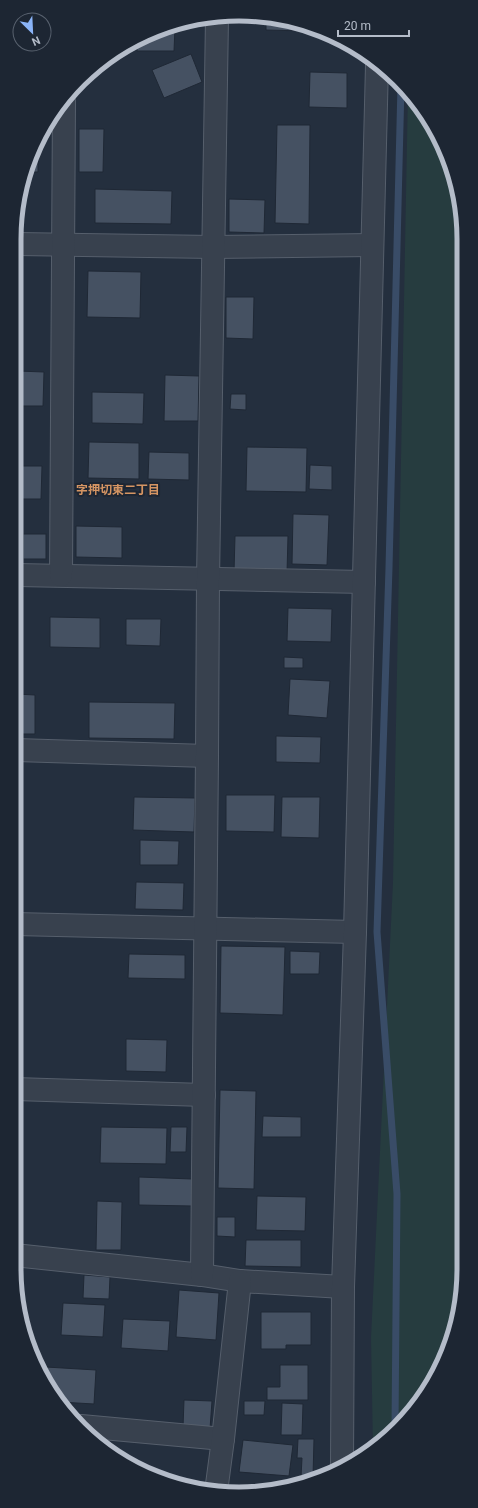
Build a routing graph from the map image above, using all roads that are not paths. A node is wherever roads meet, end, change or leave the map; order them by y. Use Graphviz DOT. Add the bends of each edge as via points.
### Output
graph roads {
  1 [pos="217,22"];
  2 [pos="377,70"];
  3 [pos="64,109"];
  4 [pos="21,244"];
  5 [pos="62,245"];
  6 [pos="372,245"];
  7 [pos="213,247"];
  8 [pos="21,575"];
  9 [pos="61,575"];
  10 [pos="208,580"];
  11 [pos="364,582"];
  12 [pos="21,750"];
  13 [pos="208,756"];
  14 [pos="21,924"];
  15 [pos="206,929"];
  16 [pos="355,932"];
  17 [pos="21,1088"];
  18 [pos="204,1095"];
  19 [pos="21,1256"];
  20 [pos="202,1275"];
  21 [pos="240,1281"];
  22 [pos="343,1287"];
  23 [pos="89,1427"];
  24 [pos="223,1439"];
  25 [pos="342,1461"];
  26 [pos="217,1486"];
  1 -- 7 [label="street"];
  2 -- 6 [label="street"];
  3 -- 5 [label="street"];
  4 -- 5 [label="street"];
  5 -- 7 [label="street"];
  5 -- 9 [label="street"];
  6 -- 7 [label="street"];
  6 -- 11 [label="street"];
  7 -- 10 [label="street"];
  8 -- 9 [label="street"];
  9 -- 10 [label="street"];
  10 -- 11 [label="street"];
  10 -- 13 [label="street"];
  11 -- 16 [label="street"];
  12 -- 13 [label="street"];
  13 -- 15 [label="street"];
  14 -- 15 [label="street"];
  15 -- 16 [label="street"];
  15 -- 18 [label="street"];
  16 -- 22 [label="street"];
  17 -- 18 [label="street"];
  18 -- 20 [label="street"];
  19 -- 20 [label="street"];
  20 -- 21 [label="street"];
  21 -- 22 [label="street"];
  21 -- 24 [label="street"];
  22 -- 25 [label="street"];
  23 -- 24 [label="street"];
  24 -- 26 [label="street"];
}
